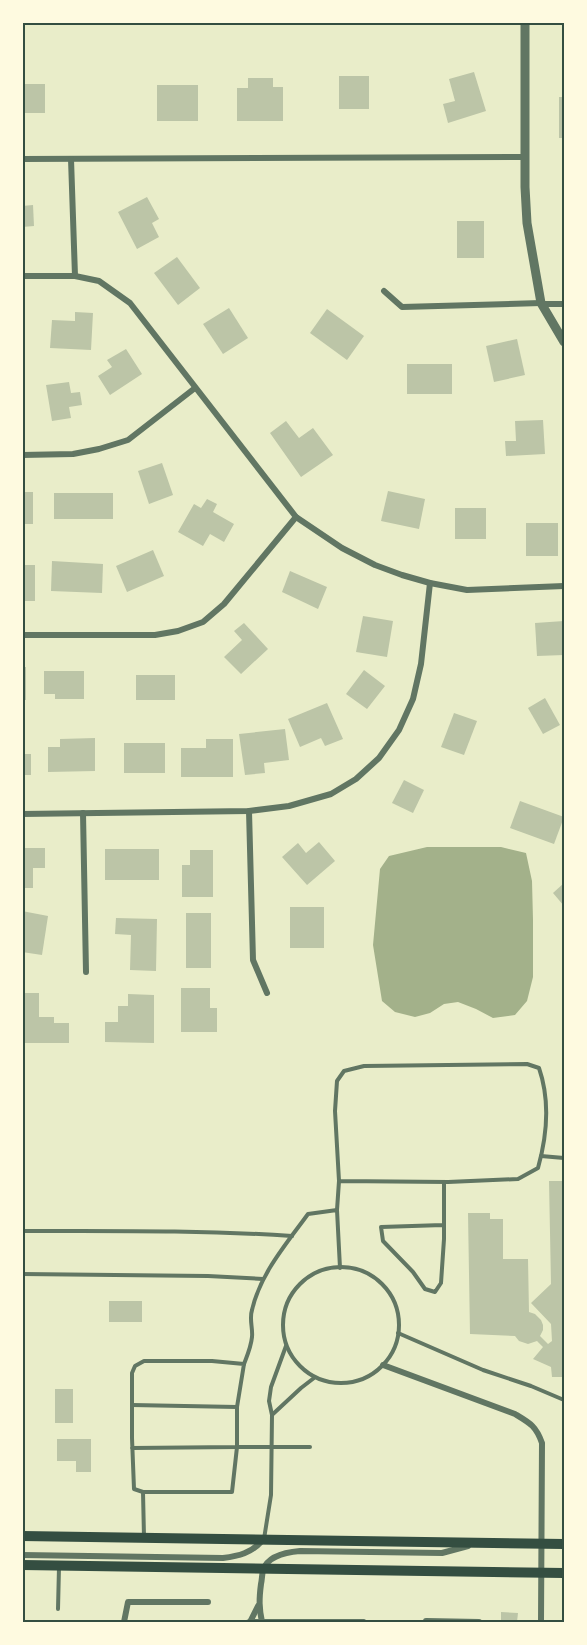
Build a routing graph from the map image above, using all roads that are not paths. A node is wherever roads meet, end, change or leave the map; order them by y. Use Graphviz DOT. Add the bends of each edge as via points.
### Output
graph roads {
  1 [pos="525,22"];
  2 [pos="525,157"];
  3 [pos="22,159"];
  4 [pos="71,159"];
  5 [pos="22,276"];
  6 [pos="75,276"];
  7 [pos="384,291"];
  8 [pos="542,304"];
  9 [pos="564,304"];
  10 [pos="564,342"];
  11 [pos="195,388"];
  12 [pos="22,455"];
  13 [pos="296,517"];
  14 [pos="430,583"];
  15 [pos="564,586"];
  16 [pos="22,635"];
  17 [pos="249,811"];
  18 [pos="83,813"];
  19 [pos="22,814"];
  20 [pos="86,972"];
  21 [pos="267,993"];
  22 [pos="541,1156"];
  23 [pos="564,1158"];
  24 [pos="339,1181"];
  25 [pos="444,1182"];
  26 [pos="337,1210"];
  27 [pos="443,1225"];
  28 [pos="22,1234"];
  29 [pos="292,1236"];
  30 [pos="340,1268"];
  31 [pos="22,1274"];
  32 [pos="263,1279"];
  33 [pos="398,1333"];
  34 [pos="286,1345"];
  35 [pos="244,1364"];
  36 [pos="383,1365"];
  37 [pos="315,1377"];
  38 [pos="564,1400"];
  39 [pos="132,1405"];
  40 [pos="237,1407"];
  41 [pos="272,1415"];
  42 [pos="273,1446"];
  43 [pos="237,1447"];
  44 [pos="310,1447"];
  45 [pos="132,1448"];
  46 [pos="143,1492"];
  47 [pos="22,1536"];
  48 [pos="144,1537"];
  49 [pos="264,1539"];
  50 [pos="484,1542"];
  51 [pos="540,1544"];
  52 [pos="564,1544"];
  53 [pos="22,1555"];
  54 [pos="22,1565"];
  55 [pos="59,1566"];
  56 [pos="263,1569"];
  57 [pos="541,1572"];
  58 [pos="564,1573"];
  59 [pos="208,1602"];
  60 [pos="259,1606"];
  61 [pos="58,1609"];
  62 [pos="364,1621"];
  63 [pos="249,1622"];
  64 [pos="262,1622"];
  65 [pos="124,1623"];
  66 [pos="426,1623"];
  67 [pos="479,1623"];
  68 [pos="541,1623"];
  1 -- 2 [label="street"];
  2 -- 4 [label="street"];
  2 -- 8 [label="street" via="527,223"];
  3 -- 4 [label="street"];
  4 -- 6 [label="street"];
  5 -- 6 [label="street"];
  6 -- 11 [label="street" via="99,281 130,303"];
  7 -- 8 [label="street" via="402,307"];
  8 -- 9 [label="street"];
  8 -- 10 [label="street"];
  11 -- 12 [label="street" via="128,440 73,454"];
  11 -- 13 [label="street"];
  13 -- 14 [label="street" via="375,565"];
  13 -- 16 [label="street" via="224,604 202,622 155,635"];
  14 -- 15 [label="street" via="467,590"];
  14 -- 17 [label="street" via="413,699 399,730 379,758 356,780 331,794 289,806"];
  17 -- 18 [label="street"];
  17 -- 21 [label="street" via="253,960"];
  18 -- 19 [label="street"];
  18 -- 20 [label="street"];
  22 -- 23 [label="lane"];
  22 -- 24 [label="lane" via="546,1125 544,1084 539,1068 527,1064 364,1066 344,1071 337,1081"];
  22 -- 25 [label="lane" via="538,1168 518,1179"];
  24 -- 25 [label="lane"];
  24 -- 26 [label="lane"];
  25 -- 27 [label="lane"];
  26 -- 29 [label="lane" via="308,1214"];
  26 -- 30 [label="lane"];
  27 -- 27 [label="lane" via="441,1283 435,1292 425,1289 383,1241 381,1227"];
  28 -- 29 [label="lane" via="155,1231"];
  29 -- 32 [label="lane"];
  30 -- 33 [label="lane" via="369,1274 385,1287 395,1303"];
  30 -- 34 [label="lane" via="311,1275 296,1288 286,1306"];
  31 -- 32 [label="lane"];
  32 -- 35 [label="lane" via="251,1310 252,1336"];
  33 -- 36 [label="lane" via="397,1343"];
  33 -- 38 [label="lane"];
  34 -- 37 [label="lane" via="293,1358"];
  34 -- 41 [label="lane" via="271,1387"];
  35 -- 39 [label="lane" via="144,1361 132,1373"];
  35 -- 40 [label="lane"];
  36 -- 37 [label="lane" via="354,1382 334,1383"];
  36 -- 51 [label="street" via="515,1414 534,1427 542,1443"];
  37 -- 41 [label="lane"];
  39 -- 40 [label="lane"];
  39 -- 45 [label="lane"];
  40 -- 43 [label="lane"];
  41 -- 42 [label="lane"];
  42 -- 43 [label="lane"];
  42 -- 44 [label="lane"];
  42 -- 49 [label="lane"];
  43 -- 45 [label="lane"];
  43 -- 46 [label="lane" via="232,1492"];
  45 -- 46 [label="lane" via="134,1489"];
  46 -- 48 [label="lane"];
  47 -- 48 [label="main road"];
  48 -- 49 [label="main road"];
  49 -- 50 [label="main road"];
  49 -- 53 [label="street" via="254,1550 223,1558"];
  50 -- 51 [label="main road"];
  50 -- 56 [label="street" via="442,1553 288,1552 269,1560"];
  51 -- 52 [label="main road"];
  51 -- 57 [label="street"];
  54 -- 55 [label="main road"];
  55 -- 56 [label="main road"];
  55 -- 61 [label="lane"];
  56 -- 57 [label="main road"];
  56 -- 60 [label="street"];
  57 -- 58 [label="main road"];
  57 -- 68 [label="street"];
  59 -- 65 [label="street" via="128,1602"];
  60 -- 63 [label="street"];
  60 -- 64 [label="street"];
  62 -- 64 [label="lane"];
  63 -- 64 [label="lane"];
  66 -- 67 [label="street"];
}
